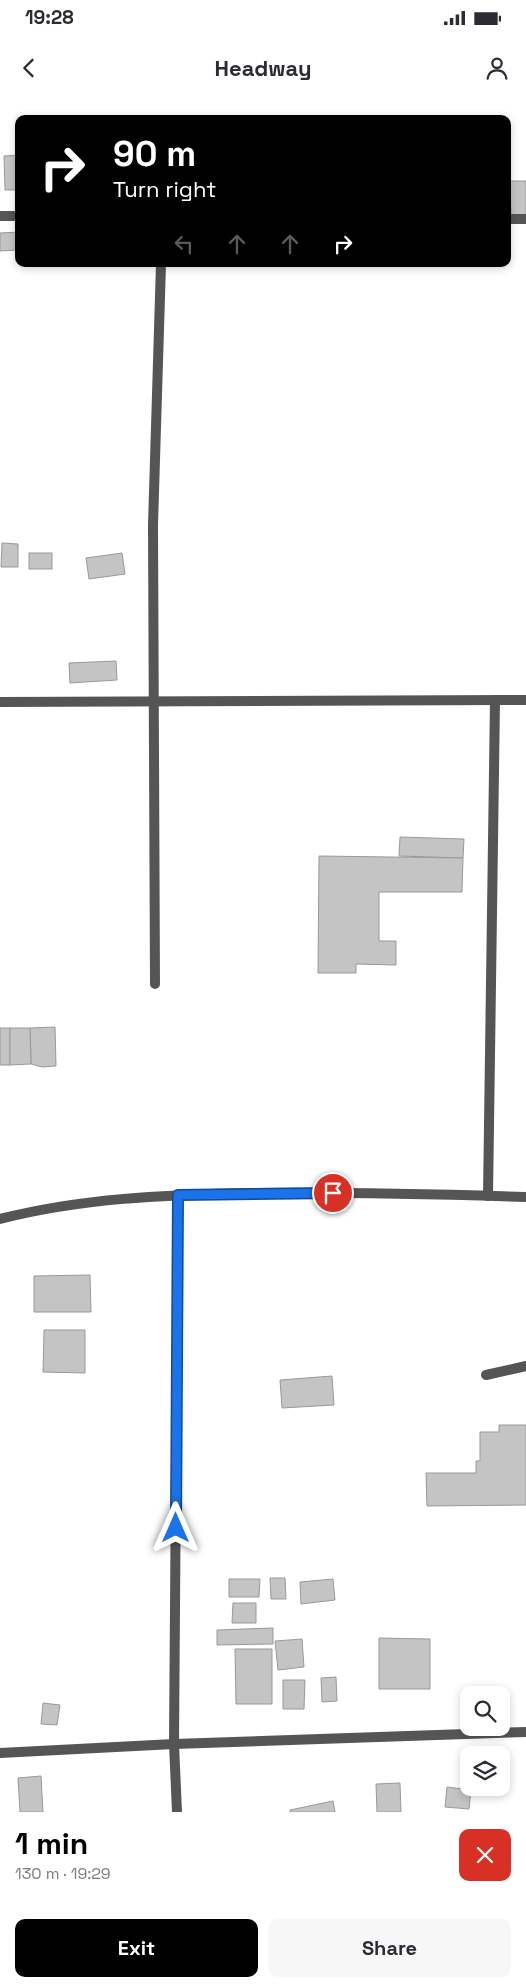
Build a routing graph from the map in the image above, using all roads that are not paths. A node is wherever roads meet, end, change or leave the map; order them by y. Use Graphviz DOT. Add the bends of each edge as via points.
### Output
graph roads {
  1 [pos="0,216"];
  2 [pos="15,216"];
  3 [pos="511,219"];
  4 [pos="526,219"];
  5 [pos="161,267"];
  6 [pos="495,700"];
  7 [pos="526,700"];
  8 [pos="0,702"];
  9 [pos="154,702"];
  10 [pos="154,984"];
  11 [pos="178,1195"];
  12 [pos="488,1196"];
  13 [pos="526,1197"];
  14 [pos="0,1219"];
  15 [pos="526,1366"];
  16 [pos="486,1375"];
  17 [pos="526,1732"];
  18 [pos="174,1744"];
  19 [pos="0,1753"];
  20 [pos="177,1812"];
  1 -- 2 [label="street"];
  3 -- 4 [label="street"];
  5 -- 9 [label="street" via="154,524"];
  6 -- 7 [label="street"];
  6 -- 9 [label="street"];
  6 -- 12 [label="street"];
  8 -- 9 [label="street"];
  9 -- 10 [label="street"];
  11 -- 12 [label="street" via="313,1192"];
  11 -- 14 [label="street" via="103,1200"];
  11 -- 18 [label="street"];
  12 -- 13 [label="street"];
  15 -- 16 [label="street"];
  17 -- 18 [label="street"];
  18 -- 19 [label="street"];
  18 -- 20 [label="street"];
}
